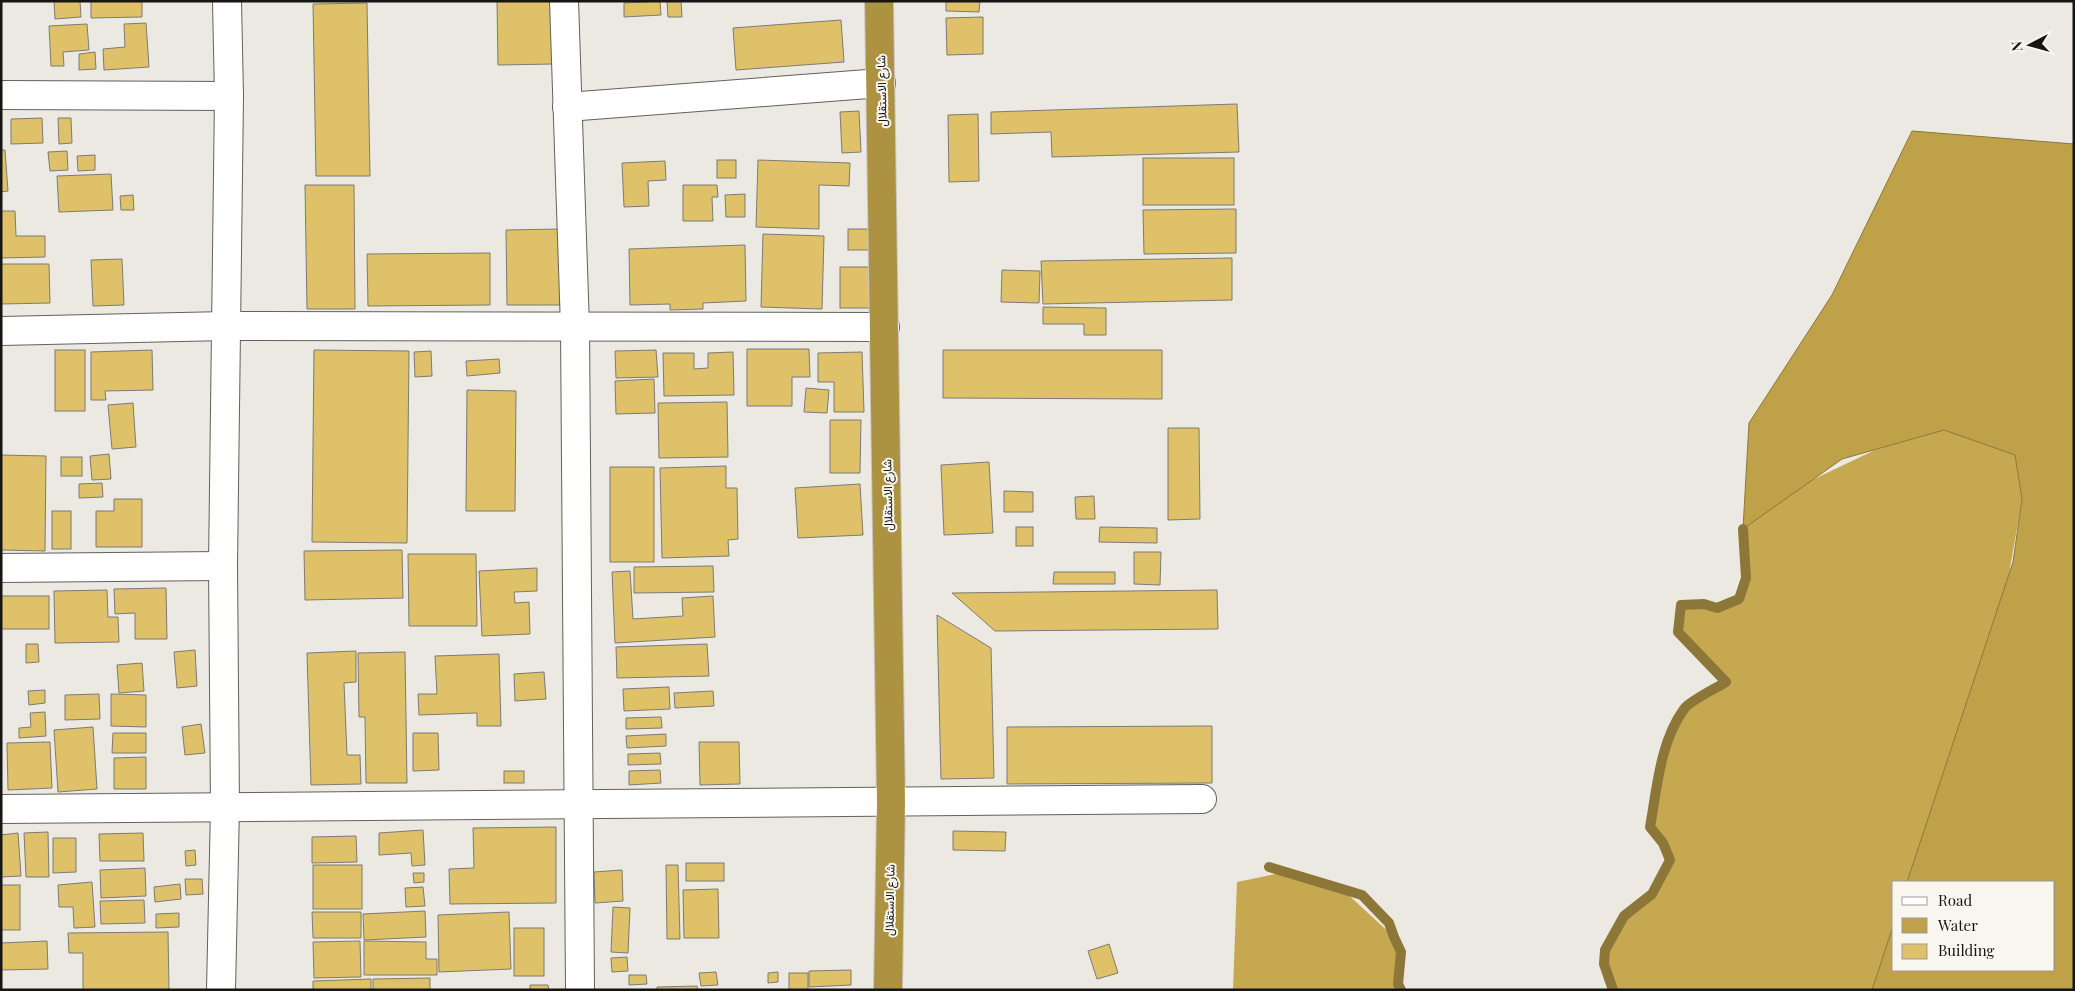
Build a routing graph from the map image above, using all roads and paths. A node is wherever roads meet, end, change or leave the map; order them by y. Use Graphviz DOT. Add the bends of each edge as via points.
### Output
graph roads {
  1 [pos="227,1"];
  2 [pos="564,1"];
  3 [pos="879,1"];
  4 [pos="881,83"];
  5 [pos="1,96"];
  6 [pos="229,96"];
  7 [pos="567,107"];
  8 [pos="226,326"];
  9 [pos="575,327"];
  10 [pos="885,327"];
  11 [pos="1,331"];
  12 [pos="223,566"];
  13 [pos="1,568"];
  14 [pos="1202,799"];
  15 [pos="891,802"];
  16 [pos="578,804"];
  17 [pos="225,807"];
  18 [pos="1,808"];
  19 [pos="221,990"];
  20 [pos="580,990"];
  21 [pos="888,990"];
  1 -- 6 [label="street"];
  2 -- 7 [label="street"];
  3 -- 4 [label="highway, شارع الاستقلال"];
  4 -- 7 [label="street"];
  4 -- 10 [label="highway, شارع الاستقلال"];
  5 -- 6 [label="street"];
  6 -- 8 [label="street"];
  7 -- 9 [label="street"];
  8 -- 9 [label="street"];
  8 -- 11 [label="street"];
  8 -- 12 [label="street"];
  9 -- 10 [label="street"];
  9 -- 16 [label="street"];
  10 -- 15 [label="highway, شارع الاستقلال"];
  12 -- 13 [label="street"];
  12 -- 17 [label="street"];
  14 -- 15 [label="street"];
  15 -- 16 [label="street"];
  15 -- 21 [label="highway, شارع الاستقلال"];
  16 -- 17 [label="street"];
  16 -- 20 [label="street"];
  17 -- 18 [label="street"];
  17 -- 19 [label="street"];
}
